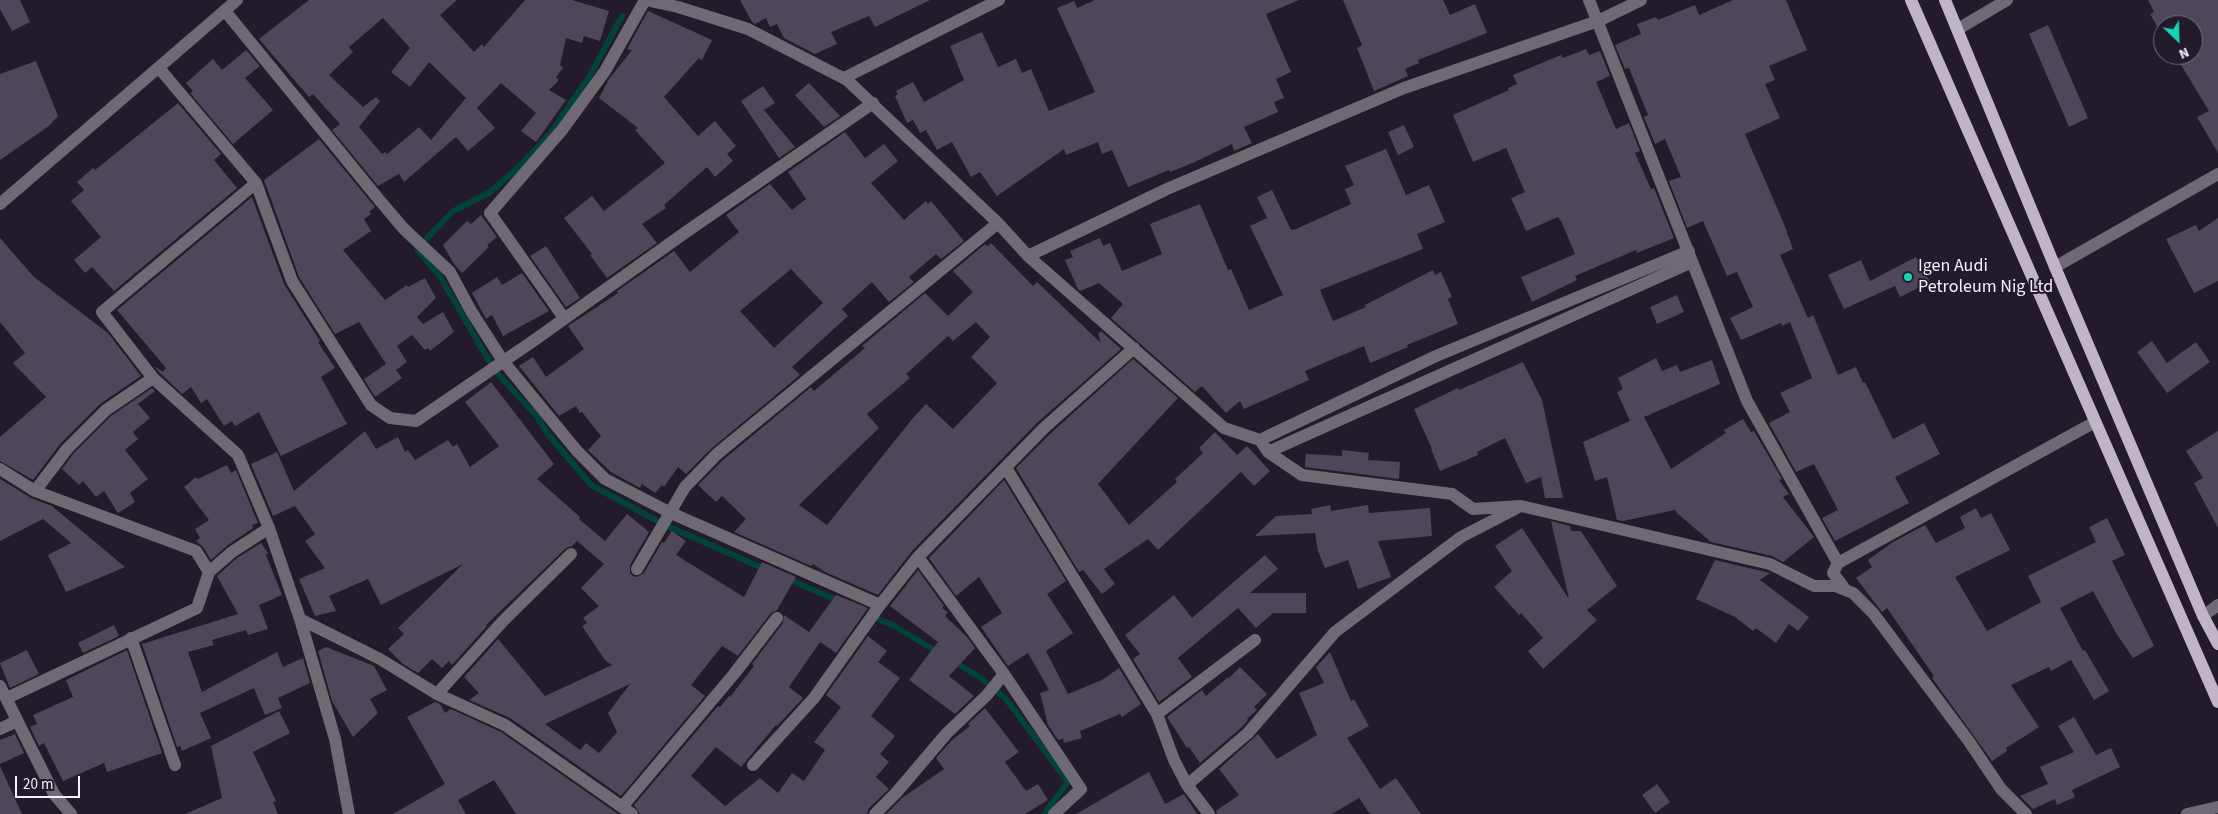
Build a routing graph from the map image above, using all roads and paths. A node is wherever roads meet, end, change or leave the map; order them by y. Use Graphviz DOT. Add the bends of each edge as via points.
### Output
graph roads {
  1 [pos="237,0"];
  2 [pos="645,0"];
  3 [pos="999,0"];
  4 [pos="1589,0"];
  5 [pos="1641,0"];
  6 [pos="1911,0"];
  7 [pos="1945,0"];
  8 [pos="2007,0"];
  9 [pos="225,11"];
  10 [pos="1598,21"];
  11 [pos="1958,29"];
  12 [pos="158,68"];
  13 [pos="844,78"];
  14 [pos="873,103"];
  15 [pos="2218,174"];
  16 [pos="256,183"];
  17 [pos="0,204"];
  18 [pos="998,223"];
  19 [pos="1028,256"];
  20 [pos="1690,256"];
  21 [pos="2055,267"];
  22 [pos="564,318"];
  23 [pos="1134,348"];
  24 [pos="503,361"];
  25 [pos="153,378"];
  26 [pos="2095,422"];
  27 [pos="1260,440"];
  28 [pos="1268,452"];
  29 [pos="1006,468"];
  30 [pos="0,469"];
  31 [pos="35,490"];
  32 [pos="1521,506"];
  33 [pos="671,513"];
  34 [pos="269,528"];
  35 [pos="571,554"];
  36 [pos="918,557"];
  37 [pos="1838,563"];
  38 [pos="637,569"];
  39 [pos="209,572"];
  40 [pos="1844,588"];
  41 [pos="880,605"];
  42 [pos="2218,605"];
  43 [pos="2203,616"];
  44 [pos="777,618"];
  45 [pos="300,619"];
  46 [pos="131,638"];
  47 [pos="1254,640"];
  48 [pos="2218,644"];
  49 [pos="1001,676"];
  50 [pos="0,686"];
  51 [pos="437,694"];
  52 [pos="7,698"];
  53 [pos="2218,702"];
  54 [pos="1157,714"];
  55 [pos="17,721"];
  56 [pos="0,729"];
  57 [pos="175,765"];
  58 [pos="753,765"];
  59 [pos="1187,785"];
  60 [pos="2218,807"];
  61 [pos="627,811"];
  62 [pos="71,814"];
  63 [pos="349,814"];
  64 [pos="875,814"];
  65 [pos="1054,814"];
  66 [pos="1209,814"];
  67 [pos="2026,814"];
  68 [pos="2187,814"];
  1 -- 9 [label="street"];
  2 -- 13 [label="street" via="748,29"];
  2 -- 22 [label="street" via="605,72 562,130 490,213"];
  3 -- 13 [label="street"];
  4 -- 10 [label="street"];
  5 -- 10 [label="street"];
  6 -- 26 [label="main road"];
  7 -- 11 [label="main road"];
  8 -- 11 [label="street"];
  9 -- 12 [label="street"];
  9 -- 24 [label="street" via="386,209 450,272"];
  10 -- 19 [label="street" via="1404,88 1168,189"];
  10 -- 20 [label="street"];
  11 -- 21 [label="main road"];
  12 -- 16 [label="street"];
  12 -- 17 [label="street"];
  13 -- 14 [label="street"];
  14 -- 18 [label="street"];
  14 -- 22 [label="street"];
  15 -- 21 [label="street"];
  16 -- 24 [label="street" via="292,281 371,405 390,418 416,421"];
  16 -- 25 [label="street" via="102,312"];
  18 -- 19 [label="street"];
  18 -- 33 [label="street" via="718,454 685,487"];
  19 -- 23 [label="street"];
  20 -- 27 [label="street" via="1436,356"];
  20 -- 28 [label="street"];
  20 -- 37 [label="street" via="1746,401"];
  21 -- 43 [label="main road"];
  22 -- 24 [label="street"];
  23 -- 27 [label="street" via="1224,428"];
  23 -- 29 [label="street" via="1044,428"];
  24 -- 33 [label="street" via="577,451 605,479"];
  25 -- 31 [label="street" via="106,410 67,449"];
  25 -- 34 [label="street" via="238,455"];
  26 -- 37 [label="street"];
  26 -- 53 [label="main road"];
  27 -- 28 [label="street"];
  28 -- 32 [label="street" via="1302,475 1452,494 1472,509"];
  29 -- 36 [label="street"];
  29 -- 54 [label="street"];
  30 -- 31 [label="street"];
  31 -- 39 [label="street" via="196,551"];
  32 -- 40 [label="street" via="1770,564 1814,586"];
  32 -- 59 [label="street" via="1461,537 1335,632 1248,733"];
  33 -- 38 [label="street"];
  33 -- 41 [label="street"];
  34 -- 39 [label="street" via="232,552"];
  34 -- 45 [label="street"];
  35 -- 51 [label="street" via="504,620"];
  36 -- 41 [label="street"];
  36 -- 49 [label="street"];
  37 -- 40 [label="street" via="1833,573"];
  39 -- 46 [label="street" via="197,608"];
  40 -- 67 [label="street" via="1853,592 1873,613 2001,789"];
  41 -- 58 [label="street" via="814,698"];
  42 -- 43 [label="street"];
  43 -- 48 [label="main road"];
  44 -- 61 [label="street"];
  45 -- 51 [label="street" via="380,659"];
  45 -- 63 [label="street" via="334,739"];
  46 -- 52 [label="street"];
  46 -- 57 [label="street"];
  47 -- 54 [label="street"];
  49 -- 64 [label="street"];
  49 -- 65 [label="street" via="1081,788"];
  50 -- 52 [label="street"];
  51 -- 61 [label="street" via="505,726"];
  52 -- 55 [label="street"];
  54 -- 59 [label="street"];
  55 -- 56 [label="street"];
  55 -- 62 [label="street" via="54,794"];
  59 -- 66 [label="street"];
  60 -- 68 [label="street"];
}
